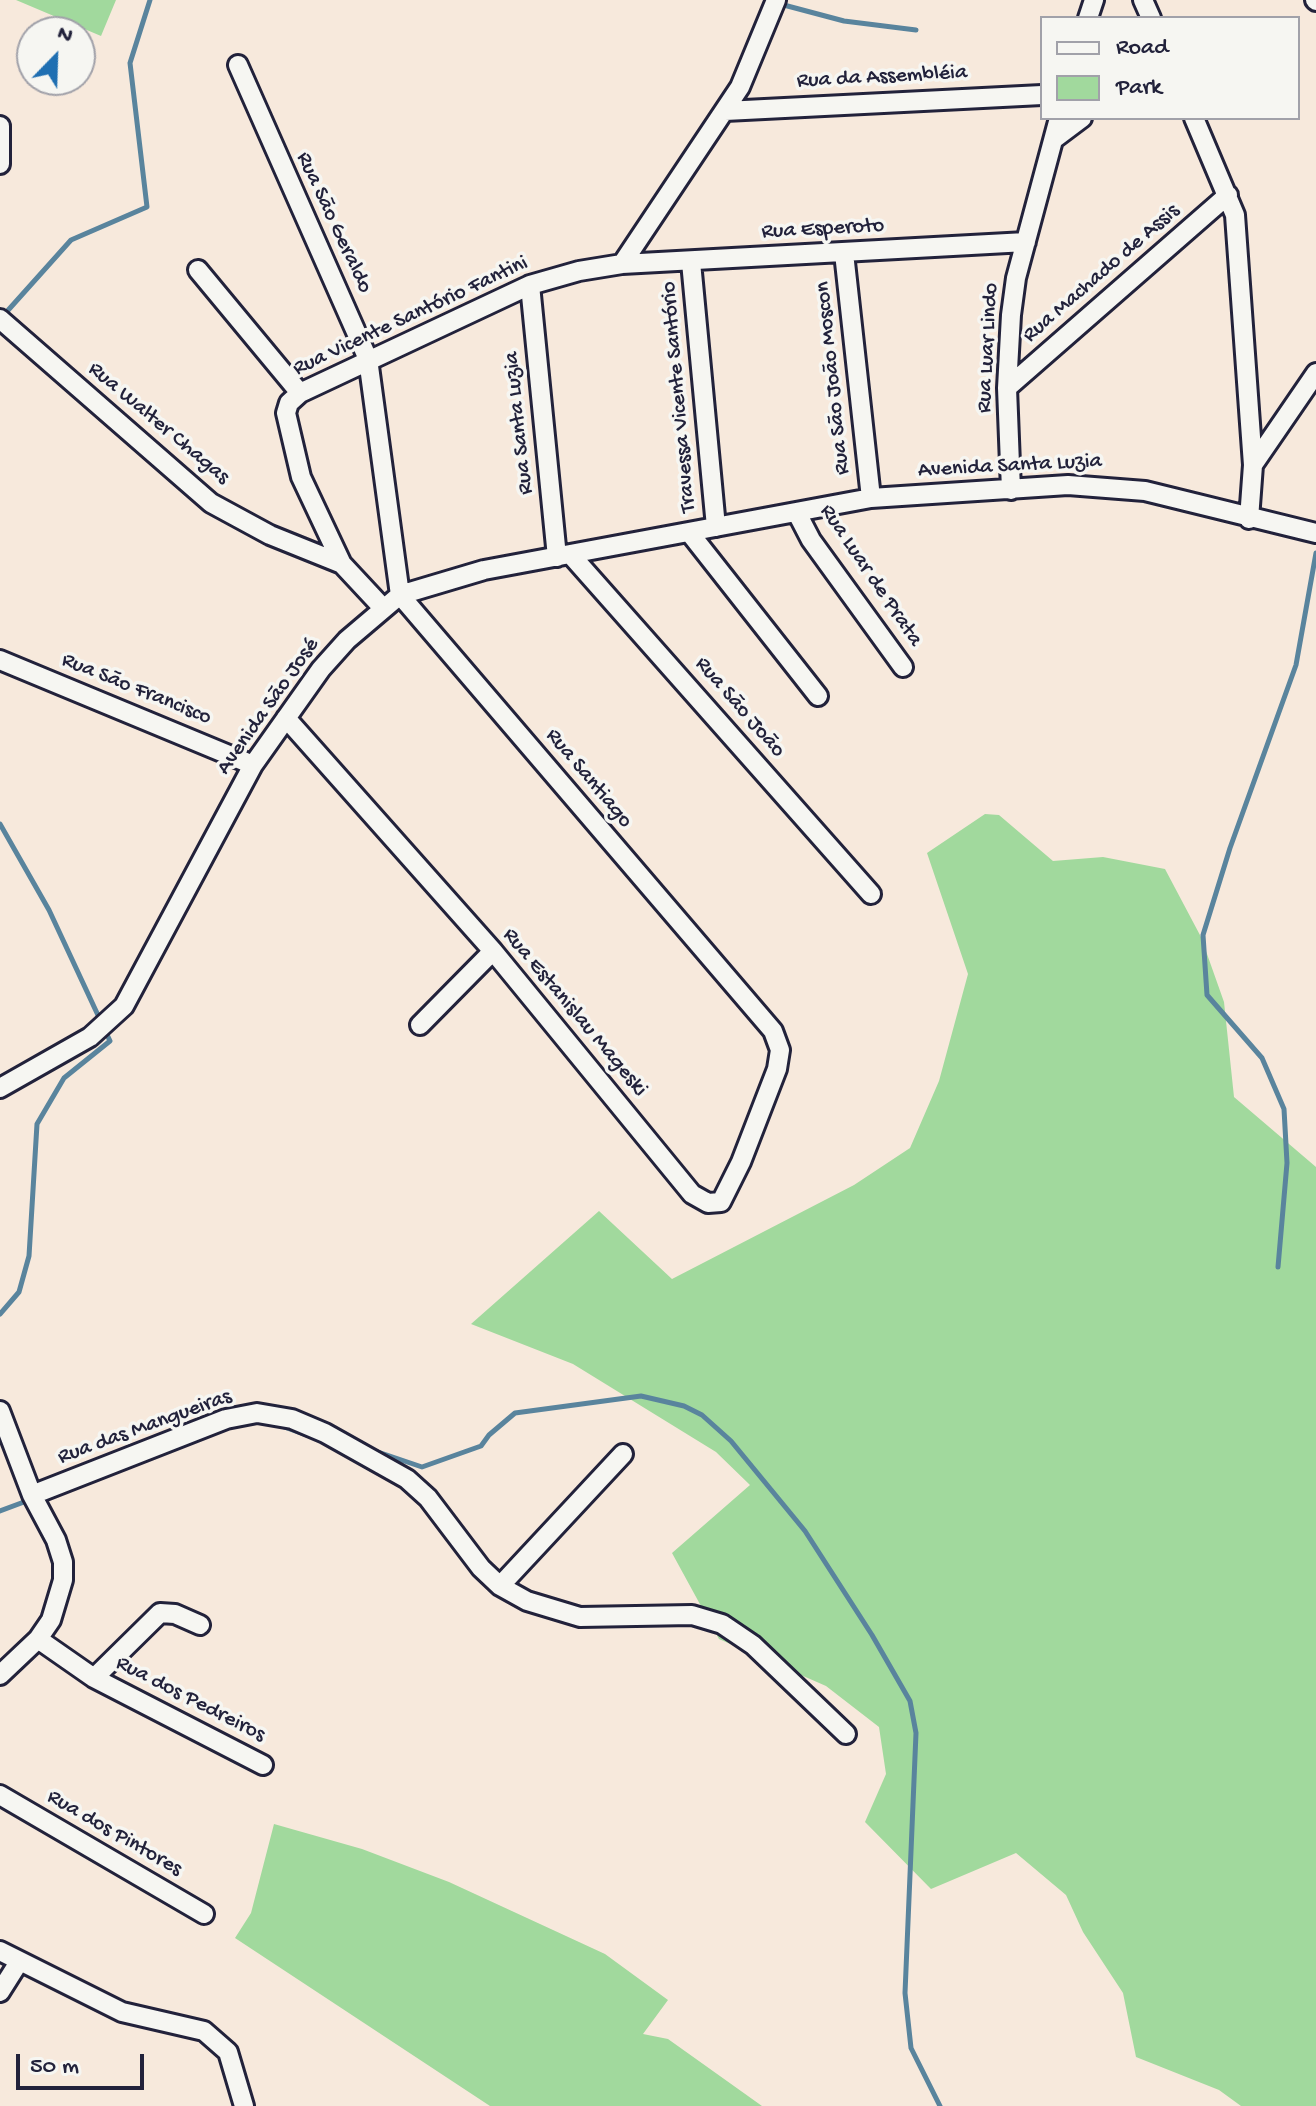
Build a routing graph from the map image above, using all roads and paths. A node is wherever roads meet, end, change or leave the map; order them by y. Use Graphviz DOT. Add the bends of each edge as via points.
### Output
graph roads {
  1 [pos="776,0"];
  2 [pos="238,65"];
  3 [pos="1040,95"];
  4 [pos="725,111"];
  5 [pos="1059,120"];
  6 [pos="1079,120"];
  7 [pos="1195,120"];
  8 [pos="0,126"];
  9 [pos="1054,139"];
  10 [pos="0,164"];
  11 [pos="1228,195"];
  12 [pos="1026,242"];
  13 [pos="844,253"];
  14 [pos="691,262"];
  15 [pos="622,264"];
  16 [pos="198,270"];
  17 [pos="530,285"];
  18 [pos="0,319"];
  19 [pos="368,359"];
  20 [pos="1316,373"];
  21 [pos="1007,388"];
  22 [pos="300,393"];
  23 [pos="1253,465"];
  24 [pos="1011,490"];
  25 [pos="871,498"];
  26 [pos="797,513"];
  27 [pos="1249,519"];
  28 [pos="716,527"];
  29 [pos="689,532"];
  30 [pos="1316,533"];
  31 [pos="564,556"];
  32 [pos="342,564"];
  33 [pos="400,595"];
  34 [pos="383,608"];
  35 [pos="0,660"];
  36 [pos="903,667"];
  37 [pos="818,696"];
  38 [pos="286,718"];
  39 [pos="253,765"];
  40 [pos="871,894"];
  41 [pos="493,951"];
  42 [pos="420,1025"];
  43 [pos="780,1050"];
  44 [pos="0,1088"];
  45 [pos="0,1411"];
  46 [pos="623,1454"];
  47 [pos="32,1495"];
  48 [pos="500,1586"];
  49 [pos="200,1625"];
  50 [pos="38,1639"];
  51 [pos="0,1675"];
  52 [pos="94,1678"];
  53 [pos="846,1734"];
  54 [pos="263,1765"];
  55 [pos="0,1795"];
  56 [pos="204,1914"];
  57 [pos="0,1951"];
  58 [pos="19,1962"];
  59 [pos="0,1992"];
  60 [pos="244,2106"];
  1 -- 4 [label="street" via="751,65"];
  2 -- 19 [label="street, Rua São Geraldo"];
  3 -- 4 [label="street, Rua da Assembléia"];
  4 -- 15 [label="street"];
  5 -- 9 [label="street, Rua Luar Lindo"];
  6 -- 9 [label="street"];
  7 -- 11 [label="street"];
  8 -- 10 [label="street"];
  9 -- 12 [label="street, Rua Luar Lindo"];
  11 -- 21 [label="street, Rua Machado de Assis"];
  11 -- 23 [label="street" via="1238,245"];
  12 -- 13 [label="street, Rua Esperoto"];
  12 -- 21 [label="street, Rua Luar Lindo" via="1011,315"];
  13 -- 14 [label="street, Rua Esperoto"];
  13 -- 25 [label="street, Rua São João Moscon"];
  14 -- 15 [label="street, Rua Esperoto"];
  14 -- 28 [label="street, Travessa Vicente Santório"];
  15 -- 17 [label="street, Rua Vicente Santório Fantini"];
  16 -- 22 [label="street"];
  17 -- 19 [label="street, Rua Vicente Santório Fantini"];
  17 -- 31 [label="street, Rua Santa Luzia"];
  18 -- 32 [label="street, Rua Walter Chagas" via="211,503 270,535"];
  19 -- 22 [label="street, Rua Vicente Santório Fantini"];
  19 -- 33 [label="street, Rua São Geraldo"];
  20 -- 23 [label="street"];
  21 -- 24 [label="street, Rua Luar Lindo"];
  22 -- 32 [label="street, Rua Vicente Santório Fantini" via="286,413 293,451"];
  23 -- 27 [label="street"];
  24 -- 25 [label="street, Avenida Santa Luzia"];
  24 -- 27 [label="street, Avenida Santa Luzia" via="1106,486"];
  25 -- 26 [label="street, Avenida Santa Luzia"];
  26 -- 28 [label="street, Avenida São José"];
  26 -- 36 [label="street, Rua Luar de Prata"];
  27 -- 30 [label="street, Avenida Santa Luzia"];
  28 -- 29 [label="street, Avenida São José"];
  29 -- 31 [label="street, Avenida São José"];
  29 -- 37 [label="street"];
  31 -- 33 [label="street, Avenida São José" via="484,570"];
  31 -- 40 [label="street, Rua São João"];
  32 -- 34 [label="street, Rua Vicente Santório Fantini"];
  33 -- 34 [label="street, Avenida São José"];
  33 -- 43 [label="street, Rua Santiago" via="762,1016"];
  34 -- 38 [label="street, Avenida São José" via="321,669"];
  35 -- 39 [label="street, Rua São Francisco"];
  38 -- 39 [label="street, Avenida São José"];
  38 -- 41 [label="street, Rua Estanislau Mageski"];
  39 -- 44 [label="street, Avenida São José" via="124,1006 90,1037"];
  41 -- 42 [label="street"];
  41 -- 43 [label="street, Rua Estanislau Mageski" via="692,1194 708,1203 721,1202 727,1194 770,1089"];
  45 -- 47 [label="street"];
  46 -- 48 [label="street"];
  47 -- 48 [label="street, Rua das Mangueiras" via="226,1419 273,1414 325,1433 407,1479"];
  47 -- 50 [label="street" via="63,1562 58,1599"];
  48 -- 53 [label="street" via="527,1601 580,1617 692,1615 722,1624 753,1645"];
  49 -- 52 [label="street, Rua dos Pedreiros" via="160,1613"];
  50 -- 51 [label="street"];
  50 -- 52 [label="street, Rua dos Pedreiros"];
  52 -- 54 [label="street, Rua dos Pedreiros"];
  55 -- 56 [label="street, Rua dos Pintores"];
  57 -- 58 [label="street"];
  58 -- 59 [label="street"];
  58 -- 60 [label="street" via="122,2012 187,2025 220,2041 233,2062"];
}
